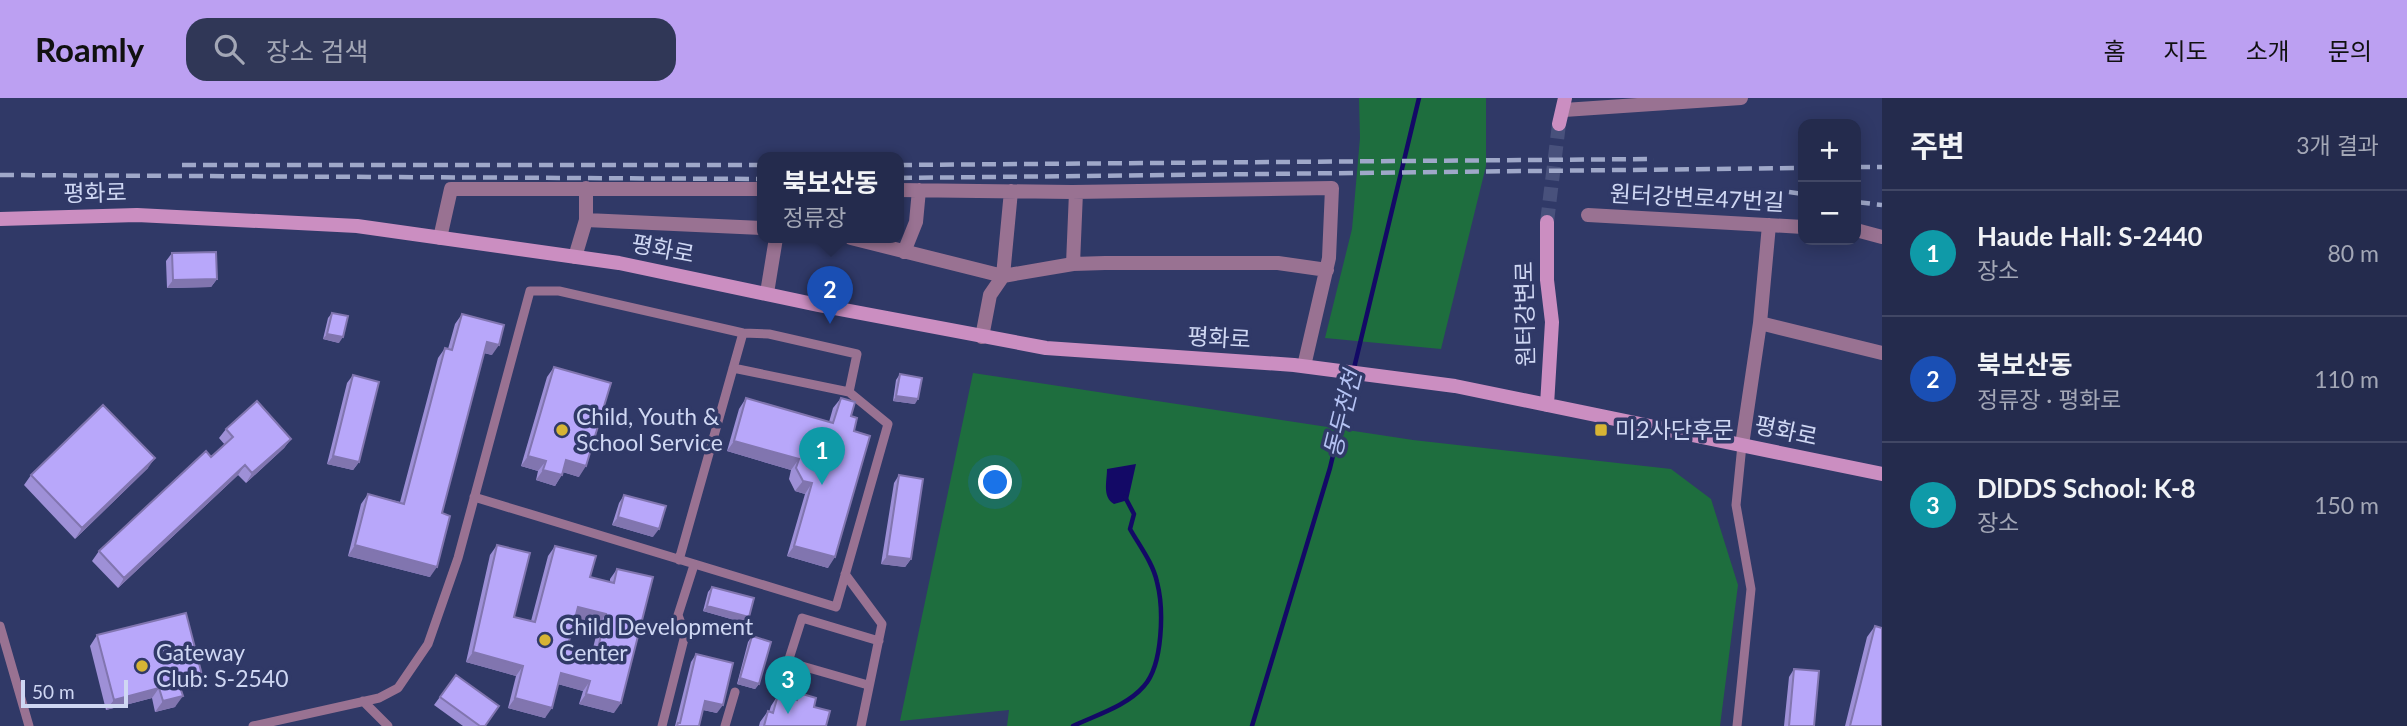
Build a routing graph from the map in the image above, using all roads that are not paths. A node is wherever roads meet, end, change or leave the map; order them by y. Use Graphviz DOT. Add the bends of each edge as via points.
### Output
graph roads {
  1 [pos="1741,98"];
  2 [pos="1562,111"];
  3 [pos="586,188"];
  4 [pos="757,189"];
  5 [pos="904,190"];
  6 [pos="919,190"];
  7 [pos="1011,191"];
  8 [pos="1076,192"];
  9 [pos="1588,215"];
  10 [pos="0,219"];
  11 [pos="586,220"];
  12 [pos="1547,222"];
  13 [pos="1769,225"];
  14 [pos="1798,227"];
  15 [pos="757,228"];
  16 [pos="1861,231"];
  17 [pos="1882,237"];
  18 [pos="440,238"];
  19 [pos="775,243"];
  20 [pos="870,243"];
  21 [pos="904,252"];
  22 [pos="575,257"];
  23 [pos="1073,264"];
  24 [pos="1327,271"];
  25 [pos="1003,276"];
  26 [pos="767,293"];
  27 [pos="1760,323"];
  28 [pos="743,333"];
  29 [pos="982,337"];
  30 [pos="1882,354"];
  31 [pos="1309,367"];
  32 [pos="733,368"];
  33 [pos="849,392"];
  34 [pos="1547,405"];
  35 [pos="1742,445"];
  36 [pos="1882,474"];
  37 [pos="474,497"];
  38 [pos="679,560"];
  39 [pos="694,565"];
  40 [pos="845,574"];
  41 [pos="0,626"];
  42 [pos="878,641"];
  43 [pos="868,685"];
  44 [pos="735,692"];
  45 [pos="363,701"];
  46 [pos="29,726"];
  47 [pos="253,726"];
  48 [pos="388,726"];
  49 [pos="662,726"];
  50 [pos="726,726"];
  51 [pos="861,726"];
  52 [pos="1737,726"];
  1 -- 2 [label="street"];
  3 -- 4 [label="street"];
  3 -- 11 [label="street"];
  3 -- 18 [label="street" via="452,189"];
  5 -- 6 [label="street"];
  6 -- 7 [label="street"];
  6 -- 21 [label="street" via="916,222"];
  7 -- 8 [label="street"];
  7 -- 25 [label="street"];
  8 -- 23 [label="street"];
  8 -- 24 [label="street" via="1332,188"];
  9 -- 13 [label="street, 원터강변로47번길"];
  10 -- 18 [label="main road, 평화로" via="212,216 313,222"];
  11 -- 15 [label="street"];
  11 -- 22 [label="street"];
  12 -- 34 [label="main road, 원터강변로" via="1552,322"];
  13 -- 14 [label="street, 원터강변로47번길"];
  13 -- 27 [label="street"];
  16 -- 17 [label="street"];
  18 -- 22 [label="main road, 평화로"];
  19 -- 26 [label="street"];
  20 -- 21 [label="street"];
  21 -- 25 [label="street"];
  22 -- 26 [label="main road, 평화로"];
  23 -- 24 [label="street" via="1278,263"];
  23 -- 25 [label="street"];
  24 -- 31 [label="street"];
  25 -- 29 [label="street" via="990,295"];
  26 -- 29 [label="main road, 평화로"];
  27 -- 30 [label="street"];
  27 -- 35 [label="street"];
  28 -- 32 [label="lane"];
  28 -- 33 [label="lane" via="769,334 857,354"];
  28 -- 37 [label="lane" via="559,291 530,291"];
  29 -- 31 [label="main road, 평화로" via="1046,348"];
  31 -- 34 [label="main road, 평화로" via="1434,383"];
  32 -- 33 [label="lane"];
  32 -- 38 [label="lane"];
  33 -- 40 [label="lane" via="888,424"];
  34 -- 35 [label="main road, 평화로"];
  35 -- 36 [label="main road, 평화로"];
  35 -- 52 [label="lane" via="1736,505 1751,589"];
  37 -- 38 [label="lane"];
  37 -- 45 [label="lane" via="428,644 398,688"];
  38 -- 39 [label="lane"];
  39 -- 40 [label="lane" via="836,607"];
  39 -- 49 [label="lane" via="678,615 685,635"];
  40 -- 42 [label="lane" via="882,624"];
  41 -- 46 [label="lane"];
  42 -- 43 [label="lane"];
  42 -- 43 [label="lane" via="802,618 788,662"];
  43 -- 51 [label="lane"];
  44 -- 50 [label="lane"];
  45 -- 47 [label="lane"];
  45 -- 48 [label="lane"];
}
